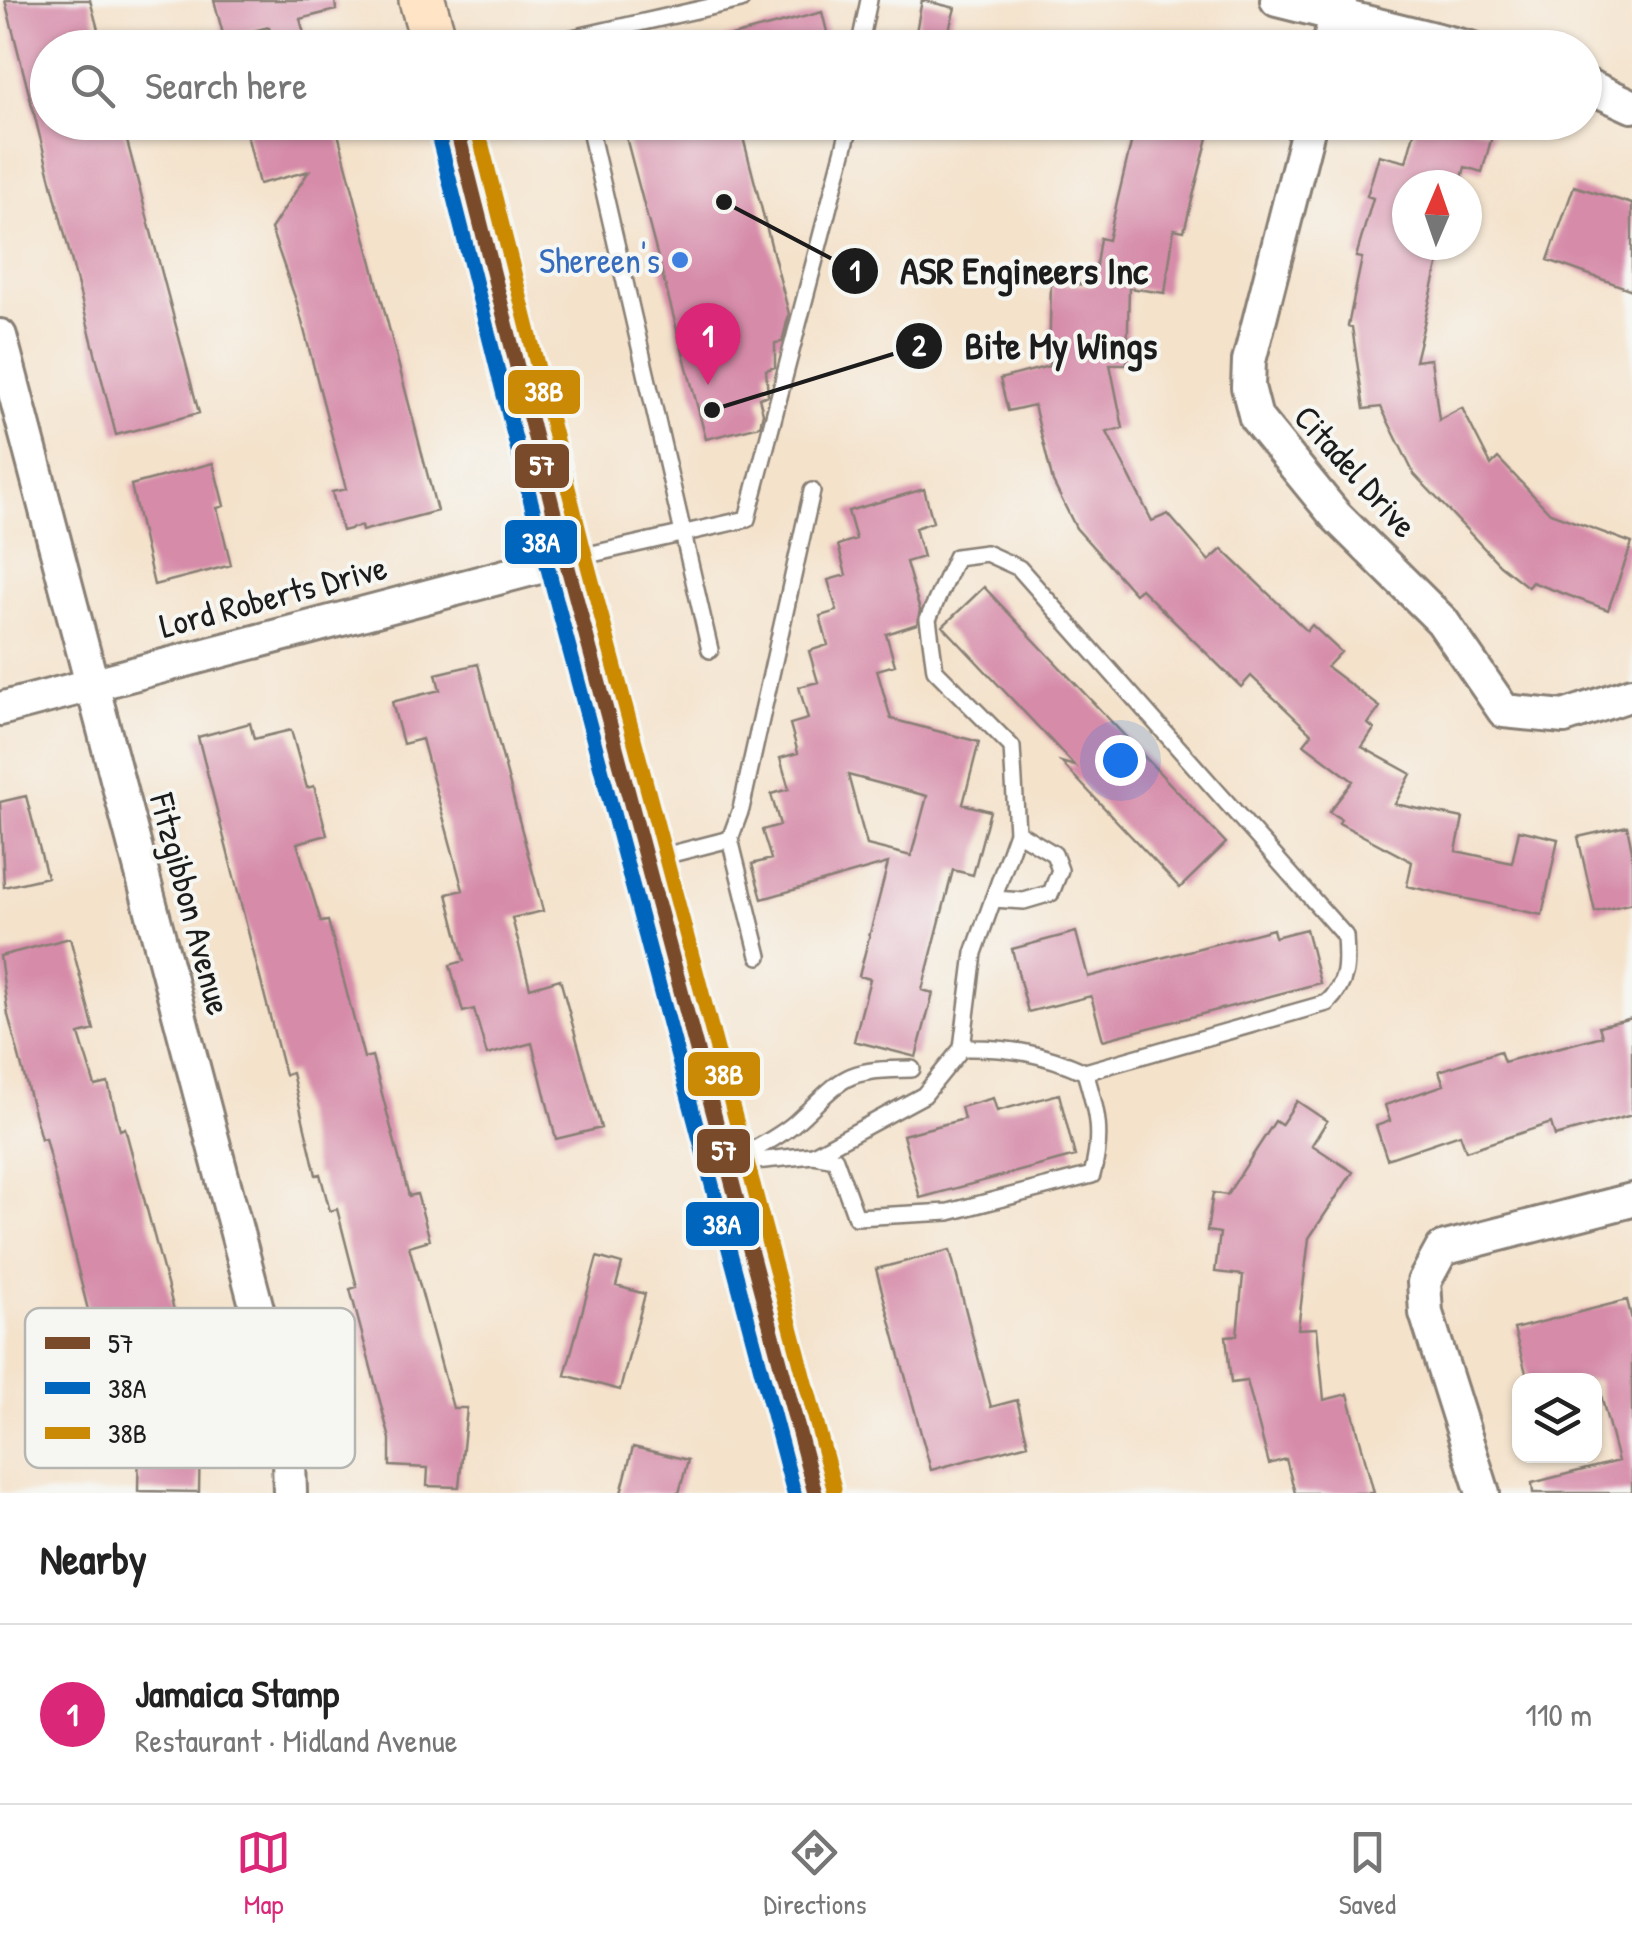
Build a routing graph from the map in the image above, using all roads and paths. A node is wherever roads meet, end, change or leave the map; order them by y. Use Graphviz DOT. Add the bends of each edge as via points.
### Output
graph roads {
  1 [pos="422,0"];
  2 [pos="741,0"];
  3 [pos="869,0"];
  4 [pos="1277,0"];
  5 [pos="1334,21"];
  6 [pos="431,30"];
  7 [pos="611,30"];
  8 [pos="863,30"];
  9 [pos="1379,30"];
  10 [pos="1602,92"];
  11 [pos="1632,106"];
  12 [pos="460,140"];
  13 [pos="592,140"];
  14 [pos="846,140"];
  15 [pos="1305,140"];
  16 [pos="0,336"];
  17 [pos="812,491"];
  18 [pos="685,533"];
  19 [pos="566,560"];
  20 [pos="710,650"];
  21 [pos="91,684"];
  22 [pos="1632,694"];
  23 [pos="0,710"];
  24 [pos="1017,832"];
  25 [pos="730,839"];
  26 [pos="648,860"];
  27 [pos="993,899"];
  28 [pos="759,956"];
  29 [pos="962,1048"];
  30 [pos="912,1068"];
  31 [pos="1084,1072"];
  32 [pos="813,1155"];
  33 [pos="728,1164"];
  34 [pos="1632,1200"];
  35 [pos="257,1308"];
  36 [pos="289,1468"];
  37 [pos="290,1493"];
  38 [pos="816,1493"];
  39 [pos="1484,1493"];
  1 -- 6 [label="main road"];
  2 -- 7 [label="lane"];
  3 -- 8 [label="lane"];
  4 -- 5 [label="street"];
  5 -- 9 [label="street"];
  10 -- 11 [label="street"];
  12 -- 19 [label="main road"];
  13 -- 18 [label="lane"];
  14 -- 18 [label="lane" via="747,519"];
  15 -- 22 [label="street, Citadel Drive" via="1249,360 1256,418 1336,516 1442,621 1504,711 1564,717"];
  16 -- 21 [label="street, Fitzgibbon Avenue"];
  17 -- 25 [label="lane"];
  18 -- 19 [label="lane"];
  18 -- 20 [label="lane"];
  19 -- 21 [label="street, Lord Roberts Drive"];
  19 -- 26 [label="main road"];
  21 -- 23 [label="street, Lord Roberts Drive"];
  21 -- 35 [label="street, Fitzgibbon Avenue"];
  24 -- 27 [label="lane"];
  24 -- 27 [label="lane" via="1054,854 1060,870 1051,893 1024,901"];
  24 -- 31 [label="lane" via="1012,747 934,670 928,619 956,557 986,553 1019,568 1344,936 1343,988 1327,1003"];
  25 -- 26 [label="lane"];
  25 -- 28 [label="lane"];
  26 -- 33 [label="main road"];
  27 -- 29 [label="lane" via="974,952"];
  29 -- 31 [label="lane" via="1046,1054"];
  29 -- 32 [label="lane" via="924,1094"];
  30 -- 33 [label="lane" via="868,1069 828,1087 794,1124"];
  31 -- 32 [label="lane" via="1100,1119 1092,1176 948,1212 856,1217 835,1160"];
  32 -- 33 [label="lane"];
  33 -- 38 [label="main road"];
  34 -- 39 [label="street" via="1442,1250 1424,1282 1434,1345"];
  36 -- 37 [label="street, Fitzgibbon Avenue"];
}
